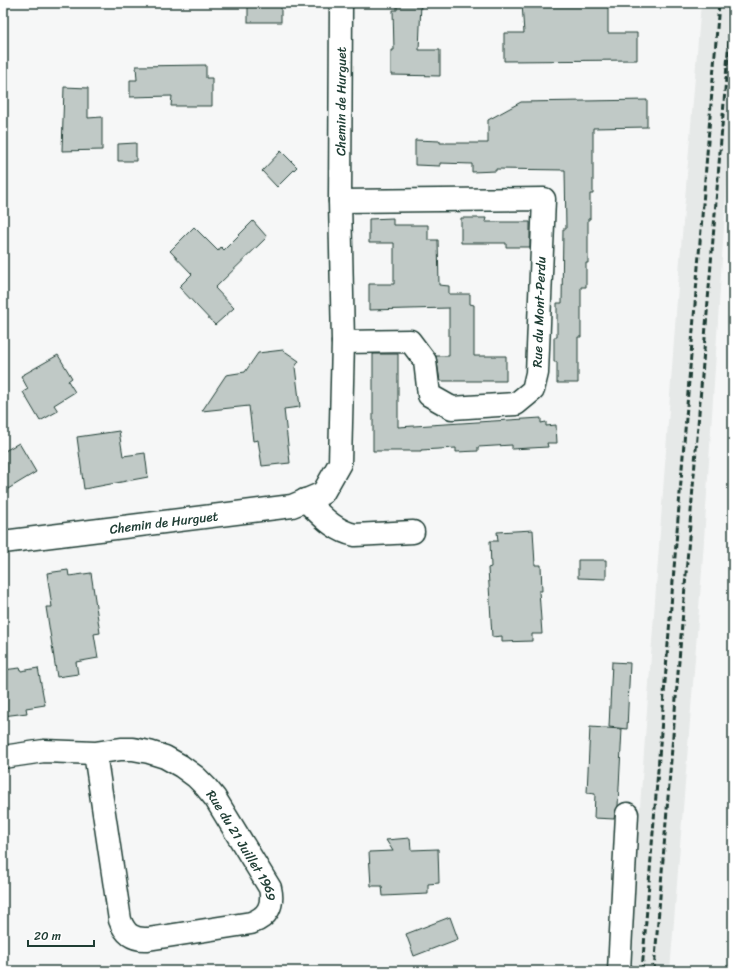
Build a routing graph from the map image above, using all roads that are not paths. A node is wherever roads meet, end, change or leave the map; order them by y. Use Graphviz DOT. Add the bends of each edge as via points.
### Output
graph roads {
  1 [pos="341,3"];
  2 [pos="340,201"];
  3 [pos="343,342"];
  4 [pos="314,496"];
  5 [pos="413,532"];
  6 [pos="3,542"];
  7 [pos="95,753"];
  8 [pos="3,757"];
  9 [pos="627,814"];
  10 [pos="619,971"];
  1 -- 2 [label="street, Chemin de Hurguet"];
  2 -- 3 [label="street, Chemin de Hurguet"];
  2 -- 3 [label="street, Rue du Mont-Perdu" via="544,199 537,374 533,390 516,404 452,408 429,395 425,361 410,341"];
  3 -- 4 [label="street, Chemin de Hurguet" via="340,463"];
  4 -- 5 [label="street" via="336,528 346,534 355,536"];
  4 -- 6 [label="street, Chemin de Hurguet" via="292,506"];
  7 -- 7 [label="street, Rue du 21 Juillet 1969" via="120,920 123,929 129,935 141,940 251,923 265,916 272,903 270,888 215,798 196,777 165,757 149,752 120,749"];
  7 -- 8 [label="street, Rue du 21 Juillet 1969" via="44,751"];
  9 -- 10 [label="street"];
}
